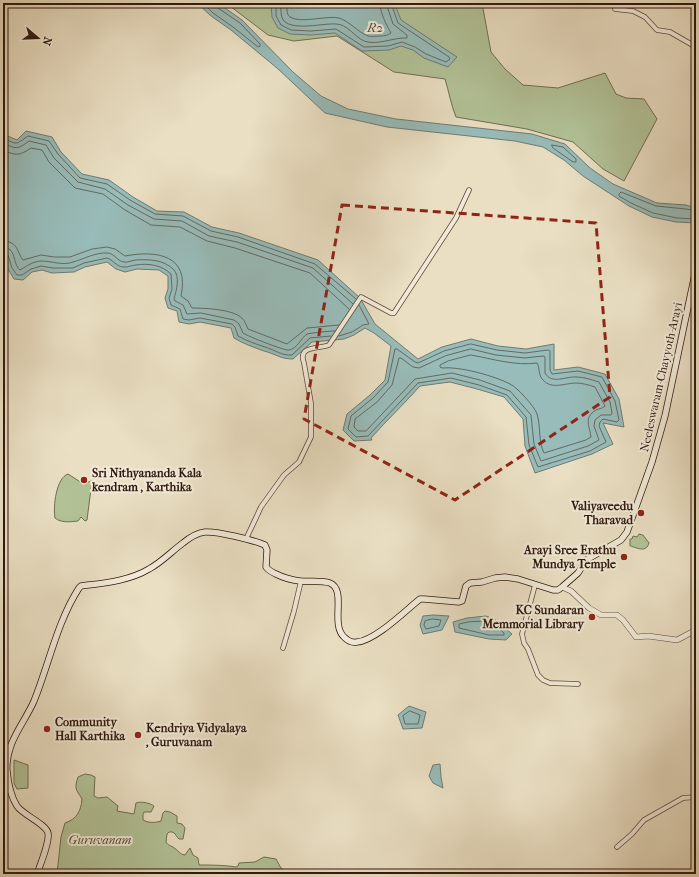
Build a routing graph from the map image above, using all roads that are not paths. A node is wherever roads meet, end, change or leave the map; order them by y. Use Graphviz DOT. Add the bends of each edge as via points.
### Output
graph roads {
  1 [pos="615,9"];
  2 [pos="696,47"];
  3 [pos="469,190"];
  4 [pos="696,269"];
  5 [pos="246,539"];
  6 [pos="301,581"];
  7 [pos="535,585"];
  8 [pos="562,587"];
  9 [pos="696,630"];
  10 [pos="283,648"];
  11 [pos="578,684"];
  12 [pos="3,742"];
  13 [pos="10,749"];
  14 [pos="696,797"];
  15 [pos="616,847"];
  16 [pos="36,874"];
  1 -- 2 [label="street" via="633,11 645,17 657,30 670,32"];
  3 -- 5 [label="street" via="456,218 394,313 361,297 329,345 316,346 303,354 311,403 311,437 299,462 284,475 262,507"];
  4 -- 8 [label="main road, Neeleswaram-Chayyoth-Arayi" via="665,416 627,532 621,540 586,560 578,573"];
  5 -- 6 [label="main road" via="266,547 266,568 269,571 287,579"];
  5 -- 13 [label="main road" via="214,532 198,534 140,574 81,586 68,608 34,701"];
  6 -- 7 [label="main road" via="329,583 335,586 338,592 338,628 343,636 356,643 394,621 420,599 459,602 462,601 466,586 470,583 495,578 518,579"];
  6 -- 10 [label="street"];
  7 -- 8 [label="main road" via="553,590"];
  7 -- 11 [label="street" via="522,634 524,643 538,675 543,680 550,683"];
  8 -- 9 [label="street" via="601,615 617,615 636,637 677,640"];
  12 -- 13 [label="street"];
  13 -- 16 [label="main road" via="8,783 17,806 48,832 47,843"];
  14 -- 15 [label="street" via="683,798 644,820"];
}
